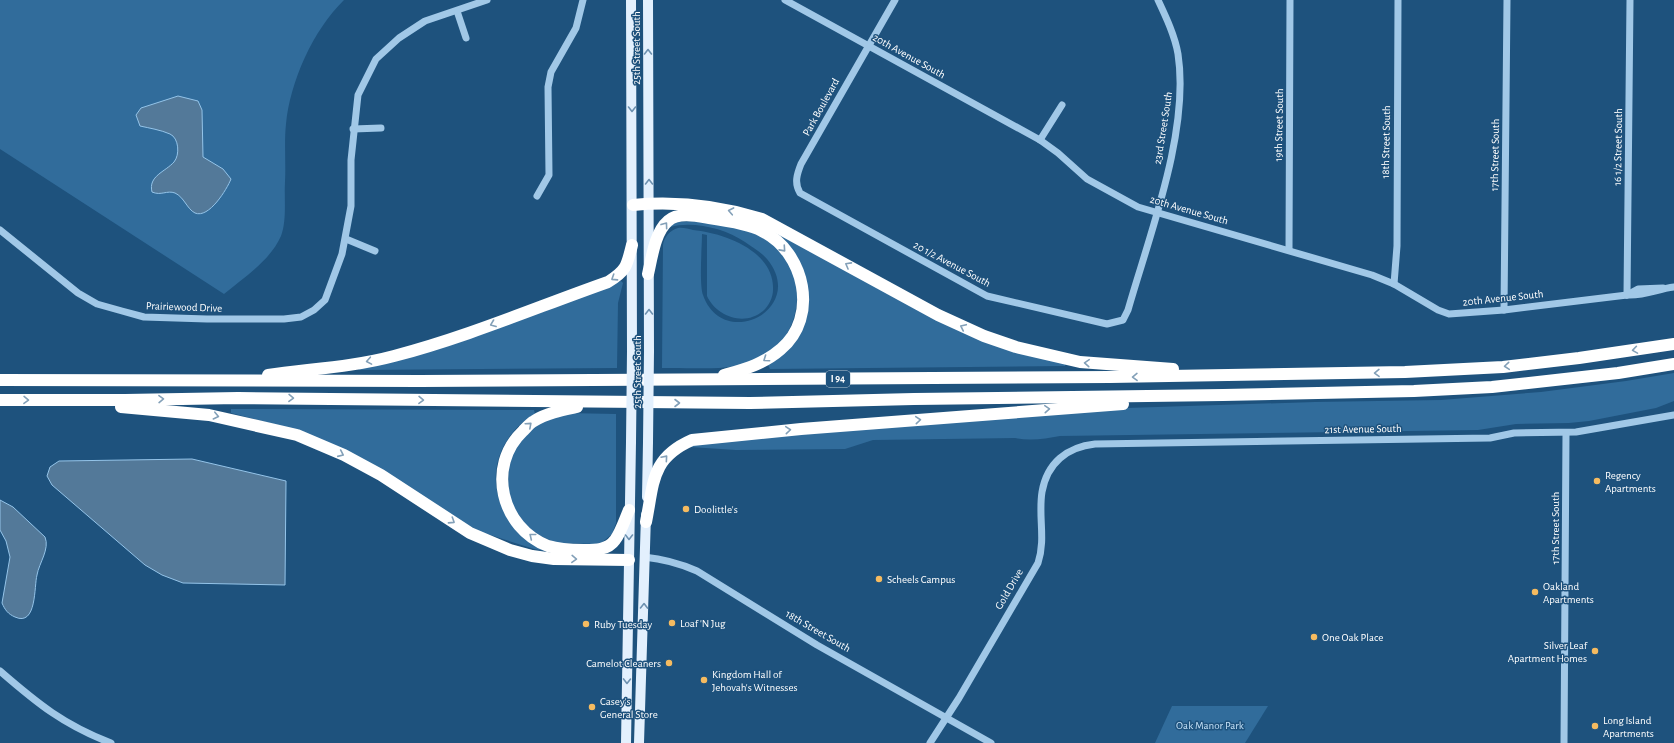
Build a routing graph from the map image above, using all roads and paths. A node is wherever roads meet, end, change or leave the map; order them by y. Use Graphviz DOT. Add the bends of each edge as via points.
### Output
graph roads {
  1 [pos="487,0"];
  2 [pos="583,0"];
  3 [pos="631,0"];
  4 [pos="648,0"];
  5 [pos="785,0"];
  6 [pos="896,0"];
  7 [pos="1158,0"];
  8 [pos="1290,0"];
  9 [pos="1398,0"];
  10 [pos="1507,0"];
  11 [pos="1630,0"];
  12 [pos="457,11"];
  13 [pos="466,38"];
  14 [pos="868,46"];
  15 [pos="1062,105"];
  16 [pos="381,128"];
  17 [pos="353,129"];
  18 [pos="1040,140"];
  19 [pos="537,196"];
  20 [pos="649,204"];
  21 [pos="633,205"];
  22 [pos="834,212"];
  23 [pos="1157,212"];
  24 [pos="0,230"];
  25 [pos="346,239"];
  26 [pos="632,245"];
  27 [pos="1289,250"];
  28 [pos="375,251"];
  29 [pos="648,274"];
  30 [pos="1394,284"];
  31 [pos="1670,287"];
  32 [pos="1627,295"];
  33 [pos="1504,310"];
  34 [pos="1067,316"];
  35 [pos="1674,344"];
  36 [pos="1674,364"];
  37 [pos="1252,375"];
  38 [pos="709,379"];
  39 [pos="0,380"];
  40 [pos="225,381"];
  41 [pos="1223,395"];
  42 [pos="0,400"];
  43 [pos="52,401"];
  44 [pos="609,402"];
  45 [pos="1674,415"];
  46 [pos="1566,433"];
  47 [pos="1056,462"];
  48 [pos="629,510"];
  49 [pos="646,522"];
  50 [pos="644,557"];
  51 [pos="629,560"];
  52 [pos="0,671"];
  53 [pos="947,718"];
  54 [pos="111,743"];
  55 [pos="626,743"];
  56 [pos="639,743"];
  57 [pos="930,743"];
  58 [pos="991,743"];
  59 [pos="1564,743"];
  1 -- 12 [label="street, Prairiewood Drive"];
  2 -- 19 [label="street" via="576,28 551,72 548,87 549,175"];
  3 -- 21 [label="main road, 25th Street South, one-way"];
  20 -- 4 [label="main road, 25th Street South, one-way"];
  5 -- 14 [label="street, 20th Avenue South"];
  6 -- 14 [label="street, Park Boulevard"];
  7 -- 23 [label="street, 23rd Street South" via="1168,21 1178,54 1181,90 1172,154"];
  8 -- 27 [label="street, 19th Street South"];
  9 -- 30 [label="street, 18th Street South" via="1397,246"];
  10 -- 33 [label="street, 17th Street South"];
  11 -- 32 [label="street, 16 1/2 Street South"];
  12 -- 13 [label="street"];
  12 -- 17 [label="street, Prairiewood Drive" via="425,21 399,38 376,59 358,95"];
  14 -- 18 [label="street, 20th Avenue South"];
  14 -- 22 [label="street, Park Boulevard" via="798,173 797,187 800,193"];
  15 -- 18 [label="street"];
  16 -- 17 [label="street"];
  17 -- 25 [label="street, Prairiewood Drive" via="351,206"];
  18 -- 23 [label="street, 20th Avenue South" via="1087,179 1132,204"];
  20 -- 21 [label="highway"];
  20 -- 29 [label="main road, 25th Street South"];
  37 -- 20 [label="highway, one-way" via="1080,362 1016,347 938,315 762,219 713,207"];
  21 -- 26 [label="main road, 25th Street South"];
  22 -- 34 [label="street, 20 1/2 Avenue South" via="987,296"];
  23 -- 27 [label="street, 20th Avenue South"];
  23 -- 34 [label="street, 23rd Street South" via="1123,320 1107,324"];
  24 -- 25 [label="street, Prairiewood Drive" via="78,293 97,304 144,317 207,319 284,320 301,317 314,310 325,300"];
  25 -- 28 [label="street"];
  26 -- 40 [label="highway, one-way" via="627,267 608,282 485,327 393,357"];
  26 -- 48 [label="main road, 25th Street South, bridge"];
  27 -- 30 [label="street, 20th Avenue South"];
  29 -- 38 [label="highway, one-way" via="655,244 664,225 670,219 680,216 699,216 762,230 785,248 796,266 804,288 803,309 797,328 782,348 758,365"];
  49 -- 29 [label="main road, 25th Street South, one-way, bridge"];
  30 -- 33 [label="street, 20th Avenue South" via="1449,314"];
  31 -- 32 [label="street, 20th Avenue South" via="1638,289"];
  32 -- 33 [label="street, 20th Avenue South"];
  35 -- 37 [label="highway, I 94, one-way" via="1503,367"];
  36 -- 41 [label="highway, I 94" via="1492,387"];
  37 -- 38 [label="highway, I 94, one-way"];
  38 -- 40 [label="highway, I 94"];
  39 -- 40 [label="highway, I 94"];
  44 -- 41 [label="highway, I 94, one-way" via="750,403"];
  49 -- 41 [label="highway, one-way" via="659,466 678,446 692,440"];
  42 -- 43 [label="highway, I 94, one-way"];
  43 -- 44 [label="highway, I 94, one-way" via="238,398"];
  43 -- 51 [label="highway, one-way" via="209,415 296,435 344,455 381,475 470,533 510,550 554,559"];
  48 -- 44 [label="highway, one-way" via="615,541 603,548 566,550 536,540 512,516 505,500 501,480 505,459 516,438 533,421 554,412"];
  45 -- 46 [label="street, 21st Avenue South"];
  46 -- 47 [label="street, 21st Avenue South" via="1514,433 1490,438 1095,444 1076,447"];
  46 -- 59 [label="street, 17th Street South"];
  47 -- 53 [label="street, Gold Drive" via="1046,476 1042,492 1043,541 1038,563"];
  48 -- 51 [label="main road, 25th Street South, one-way"];
  49 -- 50 [label="main road, 25th Street South"];
  50 -- 51 [label="main road, 18th Street South"];
  50 -- 53 [label="street, 18th Street South" via="671,561 697,571 817,645"];
  56 -- 50 [label="main road, 25th Street South, one-way"];
  51 -- 55 [label="main road, 25th Street South, one-way"];
  52 -- 54 [label="street" via="39,705 71,725"];
  53 -- 57 [label="street, Gold Drive"];
  53 -- 58 [label="street, 18th Street South"];
}
